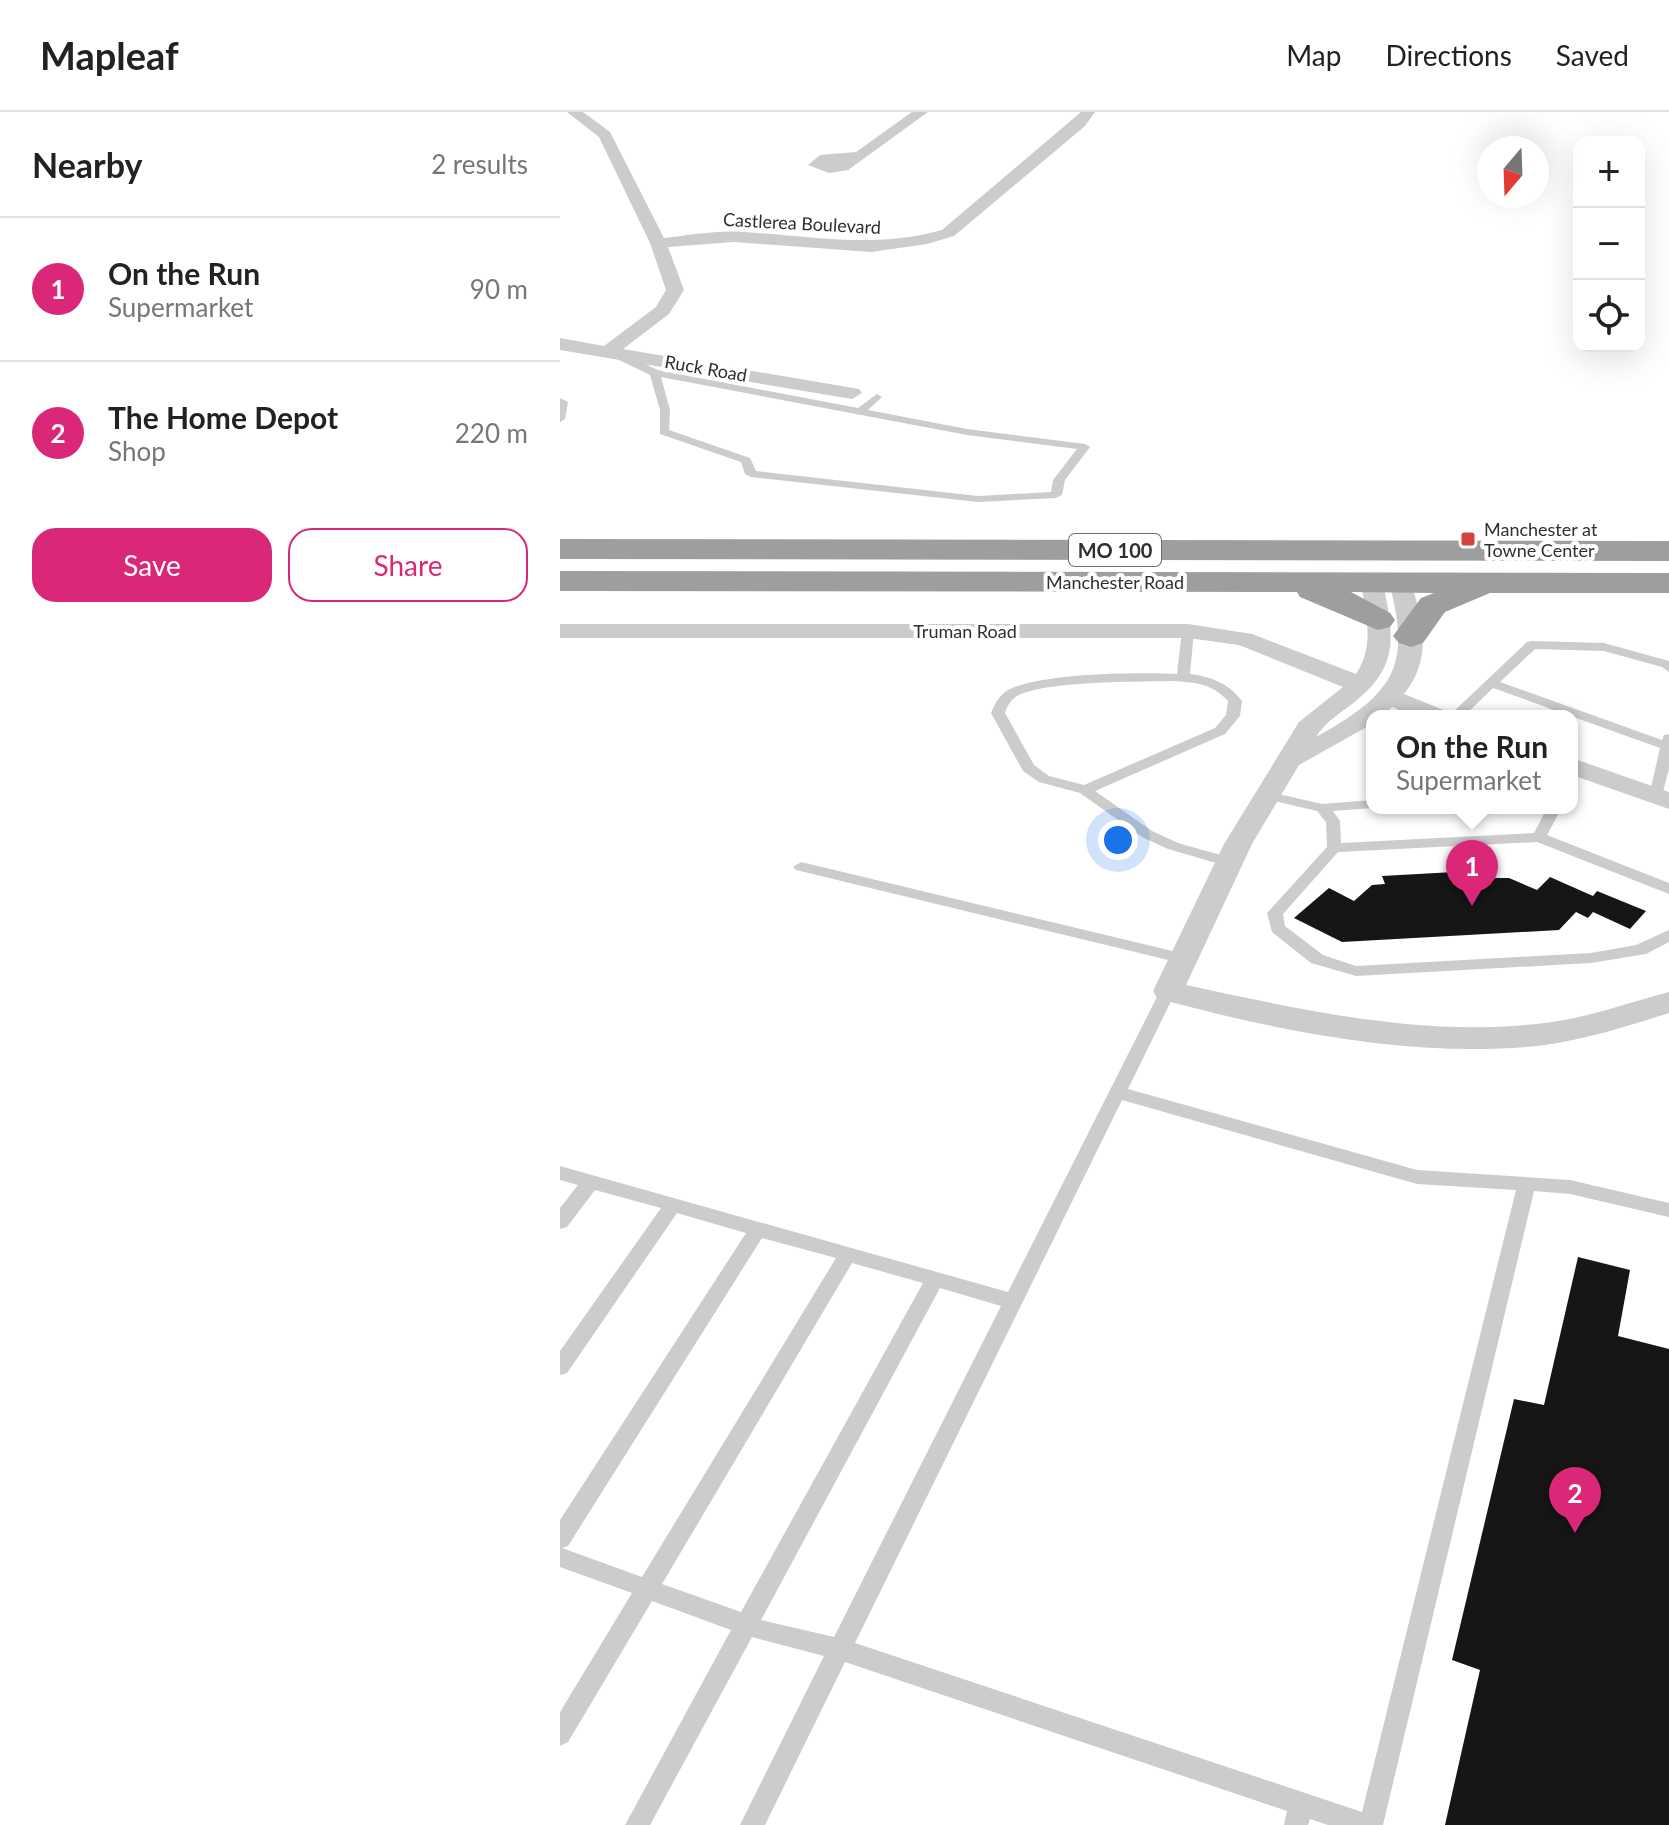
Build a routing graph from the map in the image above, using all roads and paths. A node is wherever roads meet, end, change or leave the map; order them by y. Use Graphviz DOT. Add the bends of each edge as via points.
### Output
graph roads {
  1 [pos="574,112"];
  2 [pos="921,112"];
  3 [pos="1088,112"];
  4 [pos="846,159"];
  5 [pos="658,243"];
  6 [pos="560,344"];
  7 [pos="609,351"];
  8 [pos="655,373"];
  9 [pos="852,393"];
  10 [pos="560,401"];
  11 [pos="860,412"];
  12 [pos="560,419"];
  13 [pos="560,549"];
  14 [pos="1334,551"];
  15 [pos="1518,551"];
  16 [pos="1669,551"];
  17 [pos="1388,580"];
  18 [pos="560,581"];
  19 [pos="1275,582"];
  20 [pos="1491,583"];
  21 [pos="1669,583"];
  22 [pos="1378,620"];
  23 [pos="560,631"];
  24 [pos="1188,631"];
  25 [pos="1411,636"];
  26 [pos="1669,668"];
  27 [pos="1183,677"];
  28 [pos="1491,683"];
  29 [pos="1361,685"];
  30 [pos="1388,697"];
  31 [pos="1372,710"];
  32 [pos="1422,710"];
  33 [pos="1462,710"];
  34 [pos="1572,710"];
  35 [pos="1578,712"];
  36 [pos="1366,715"];
  37 [pos="1667,742"];
  38 [pos="1293,759"];
  39 [pos="1578,768"];
  40 [pos="1085,790"];
  41 [pos="1266,795"];
  42 [pos="1662,798"];
  43 [pos="1366,804"];
  44 [pos="1322,808"];
  45 [pos="1551,814"];
  46 [pos="1539,837"];
  47 [pos="1334,848"];
  48 [pos="1230,862"];
  49 [pos="801,867"];
  50 [pos="1669,889"];
  51 [pos="1669,935"];
  52 [pos="1185,959"];
  53 [pos="1168,991"];
  54 [pos="1669,1002"];
  55 [pos="1116,1092"];
  56 [pos="560,1173"];
  57 [pos="591,1181"];
  58 [pos="1527,1184"];
  59 [pos="673,1205"];
  60 [pos="1669,1210"];
  61 [pos="560,1222"];
  62 [pos="758,1229"];
  63 [pos="848,1254"];
  64 [pos="935,1279"];
  65 [pos="1012,1301"];
  66 [pos="560,1367"];
  67 [pos="560,1539"];
  68 [pos="560,1557"];
  69 [pos="648,1589"];
  70 [pos="747,1624"];
  71 [pos="840,1649"];
  72 [pos="560,1734"];
  73 [pos="1298,1815"];
  74 [pos="637,1825"];
  75 [pos="752,1825"];
  76 [pos="1368,1825"];
  1 -- 5 [label="street" via="605,135"];
  2 -- 4 [label="street" via="861,156"];
  3 -- 5 [label="street, Castlerea Boulevard" via="948,233 929,240 877,249 742,237"];
  5 -- 7 [label="street" via="675,290 671,302"];
  6 -- 7 [label="street, Ruck Road"];
  7 -- 8 [label="lane"];
  7 -- 9 [label="street, Ruck Road"];
  8 -- 11 [label="lane"];
  8 -- 11 [label="lane" via="665,410 664,432 746,460 751,474 978,499 1056,495 1059,480 1085,447"];
  9 -- 11 [label="lane" via="877,397"];
  10 -- 12 [label="lane"];
  13 -- 14 [label="highway, Manchester Road / MO 100"];
  14 -- 15 [label="highway, Manchester Road / MO 100"];
  14 -- 17 [label="highway" via="1377,565"];
  15 -- 16 [label="highway, Manchester Road / MO 100"];
  15 -- 17 [label="highway"];
  17 -- 19 [label="highway, Manchester Road / MO 100"];
  17 -- 20 [label="highway, Manchester Road / MO 100"];
  17 -- 22 [label="street"];
  17 -- 25 [label="street"];
  18 -- 19 [label="highway, Manchester Road / MO 100"];
  19 -- 22 [label="highway" via="1337,598"];
  20 -- 21 [label="highway, Manchester Road / MO 100"];
  20 -- 25 [label="highway" via="1433,605"];
  22 -- 29 [label="street" via="1381,647"];
  23 -- 24 [label="street, Truman Road"];
  24 -- 27 [label="lane"];
  24 -- 29 [label="street, Truman Road" via="1244,639"];
  25 -- 30 [label="street" via="1408,665"];
  26 -- 28 [label="lane" via="1604,647 1532,645"];
  27 -- 40 [label="lane" via="1226,690 1235,701 1233,716 1220,731"];
  27 -- 40 [label="lane" via="1045,685 1002,701 998,713 1028,768 1044,779"];
  28 -- 33 [label="lane"];
  28 -- 34 [label="lane"];
  29 -- 38 [label="street" via="1312,722"];
  30 -- 31 [label="street"];
  30 -- 32 [label="street"];
  35 -- 37 [label="lane"];
  36 -- 38 [label="street" via="1342,734"];
  37 -- 42 [label="lane"];
  38 -- 41 [label="street"];
  39 -- 42 [label="street"];
  40 -- 48 [label="lane" via="1147,834"];
  41 -- 44 [label="lane"];
  41 -- 48 [label="street"];
  43 -- 44 [label="lane"];
  44 -- 47 [label="lane" via="1333,821"];
  45 -- 46 [label="lane"];
  46 -- 47 [label="lane"];
  46 -- 50 [label="lane"];
  47 -- 51 [label="lane" via="1275,913 1278,928 1317,959 1356,971 1591,958 1640,950"];
  48 -- 52 [label="street"];
  49 -- 52 [label="lane"];
  52 -- 53 [label="street"];
  53 -- 54 [label="street" via="1312,1024 1433,1038 1581,1028"];
  53 -- 55 [label="lane"];
  55 -- 58 [label="lane" via="1417,1177"];
  55 -- 65 [label="lane"];
  56 -- 57 [label="lane"];
  57 -- 59 [label="lane"];
  57 -- 61 [label="lane"];
  58 -- 60 [label="lane" via="1570,1187"];
  58 -- 76 [label="lane"];
  59 -- 62 [label="lane"];
  59 -- 66 [label="lane"];
  62 -- 63 [label="lane"];
  62 -- 67 [label="lane"];
  63 -- 64 [label="lane"];
  63 -- 69 [label="lane"];
  64 -- 65 [label="lane"];
  64 -- 70 [label="lane"];
  65 -- 71 [label="lane"];
  68 -- 69 [label="lane"];
  69 -- 70 [label="lane"];
  69 -- 72 [label="lane"];
  70 -- 71 [label="lane"];
  70 -- 74 [label="lane"];
  71 -- 73 [label="lane"];
  71 -- 75 [label="lane"];
  73 -- 76 [label="lane"];
}
